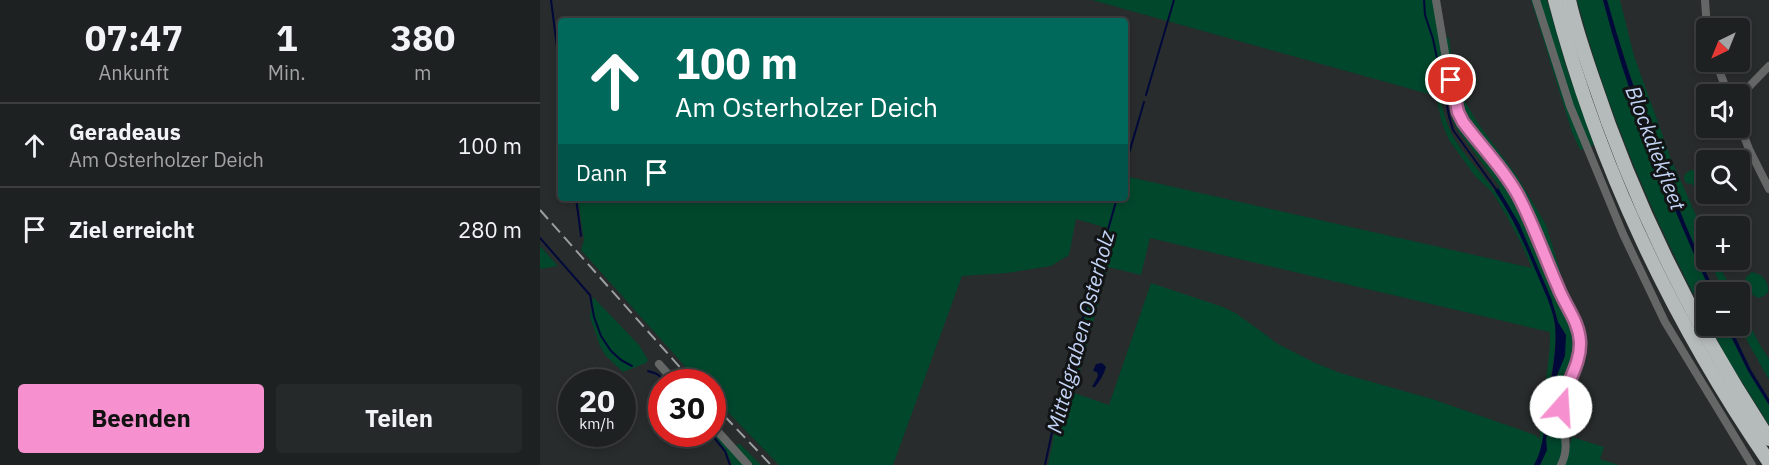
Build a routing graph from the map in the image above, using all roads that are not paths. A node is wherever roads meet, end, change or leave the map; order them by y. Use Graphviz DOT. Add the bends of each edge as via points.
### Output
graph roads {
  1 [pos="1436,0"];
  2 [pos="1536,0"];
  3 [pos="1555,0"];
  4 [pos="1569,0"];
  5 [pos="1705,0"];
  6 [pos="1706,18"];
  7 [pos="1769,66"];
  8 [pos="1750,86"];
  9 [pos="1745,138"];
  10 [pos="1769,189"];
  11 [pos="659,364"];
  12 [pos="663,369"];
  13 [pos="1769,440"];
  14 [pos="726,441"];
  15 [pos="1769,462"];
  16 [pos="748,465"];
  17 [pos="1561,465"];
  18 [pos="1752,465"];
  1 -- 17 [label="street" via="1458,112 1520,198 1578,327 1579,357 1561,407 1567,441"];
  2 -- 18 [label="street" via="1570,106 1623,234 1665,322"];
  3 -- 15 [label="highway" via="1592,118 1641,239 1709,368"];
  4 -- 13 [label="highway" via="1619,153 1653,234 1719,361"];
  5 -- 6 [label="street"];
  7 -- 8 [label="street"];
  9 -- 10 [label="street"];
  11 -- 12 [label="street"];
  14 -- 16 [label="street"];
}
